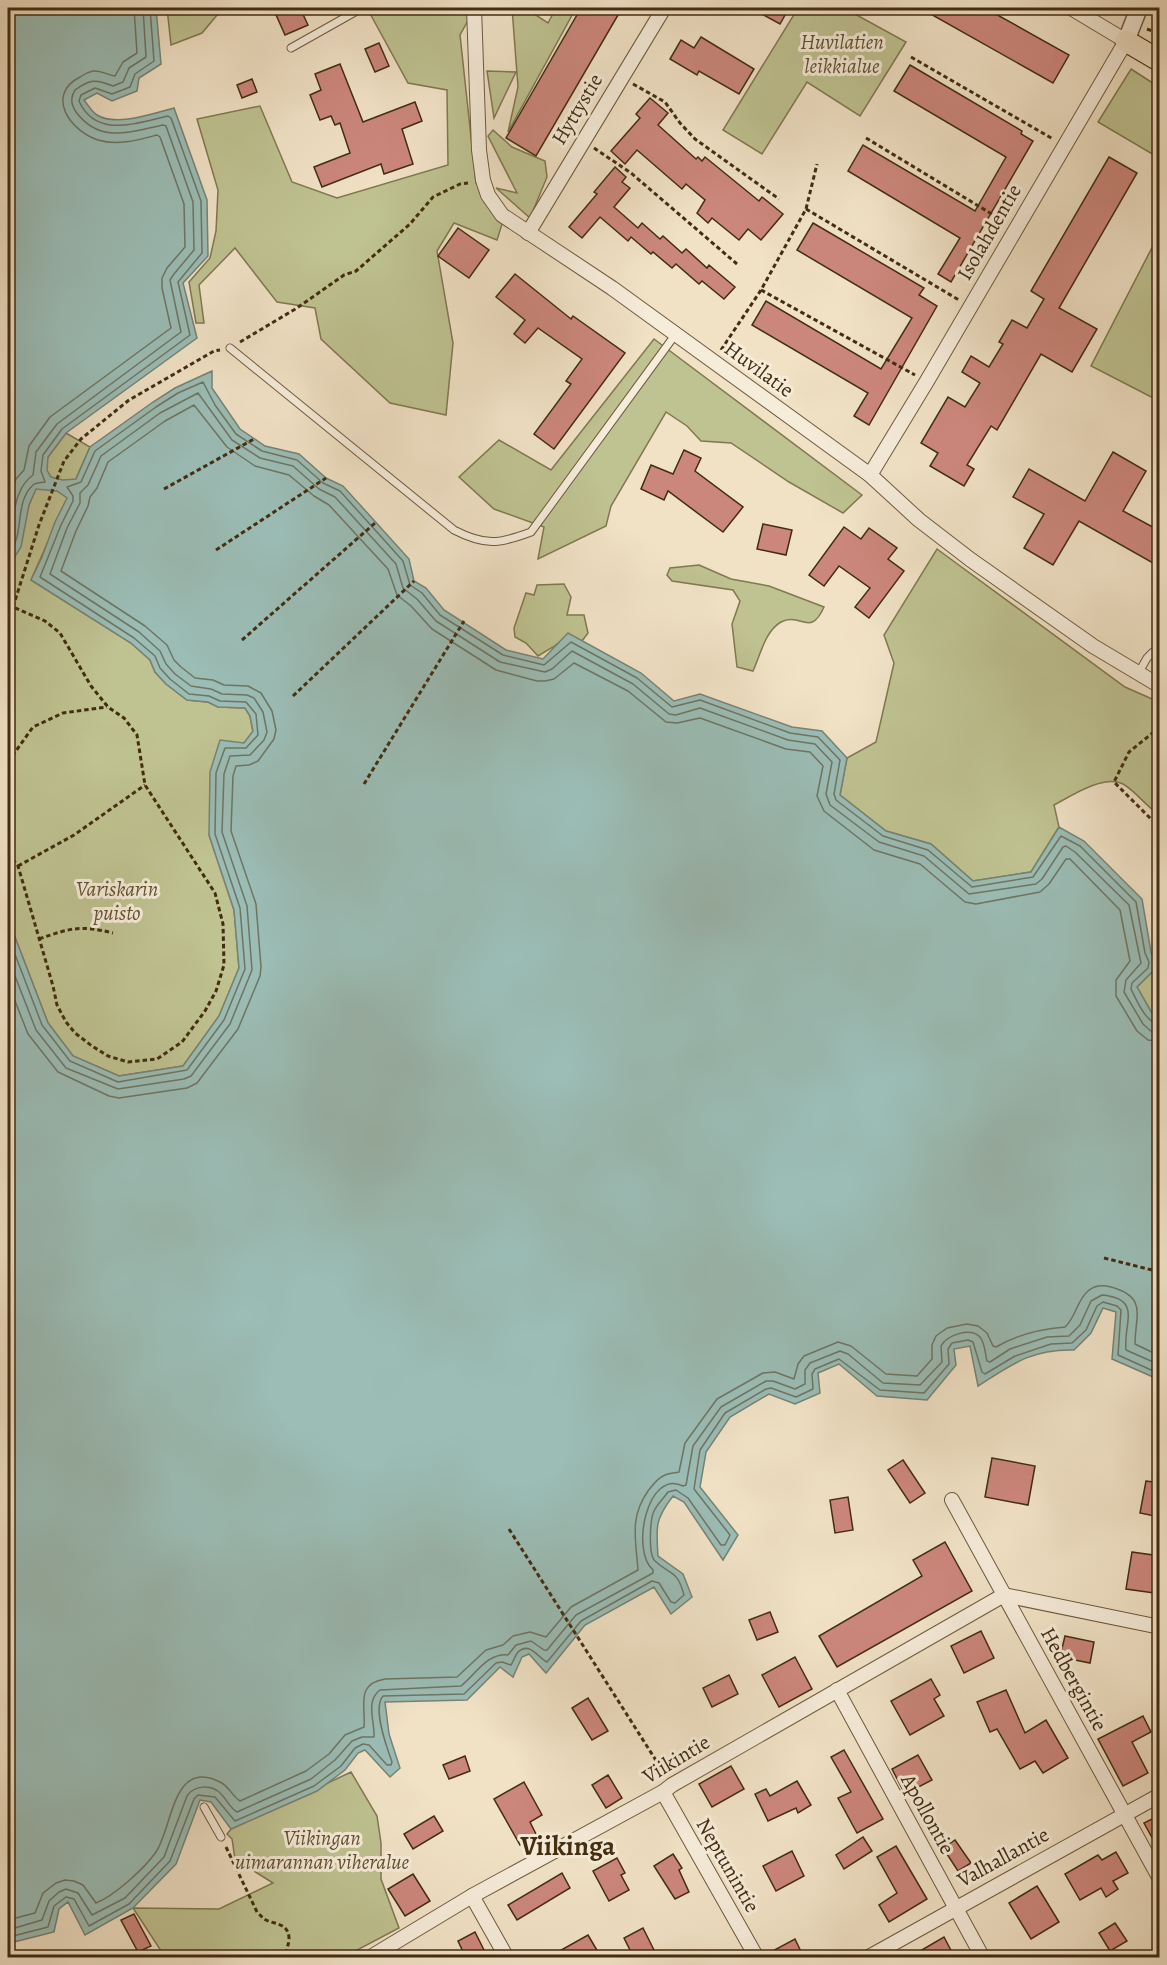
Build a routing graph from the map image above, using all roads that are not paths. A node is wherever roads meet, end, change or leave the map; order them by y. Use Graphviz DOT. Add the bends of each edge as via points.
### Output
graph roads {
  1 [pos="362,8"];
  2 [pos="474,8"];
  3 [pos="664,8"];
  4 [pos="1071,8"];
  5 [pos="1139,8"];
  6 [pos="1126,41"];
  7 [pos="291,48"];
  8 [pos="1160,61"];
  9 [pos="528,233"];
  10 [pos="675,335"];
  11 [pos="230,348"];
  12 [pos="870,475"];
  13 [pos="1160,652"];
  14 [pos="1138,674"];
  15 [pos="1160,686"];
  16 [pos="952,1500"];
  17 [pos="1004,1595"];
  18 [pos="1160,1627"];
  19 [pos="837,1690"];
  20 [pos="667,1789"];
  21 [pos="1160,1795"];
  22 [pos="204,1807"];
  23 [pos="1124,1815"];
  24 [pos="221,1837"];
  25 [pos="1160,1879"];
  26 [pos="472,1896"];
  27 [pos="956,1907"];
  28 [pos="369,1958"];
  29 [pos="507,1958"];
  30 [pos="757,1958"];
  31 [pos="867,1958"];
  32 [pos="983,1958"];
  1 -- 7 [label="lane"];
  2 -- 9 [label="street, Huvilatie" via="483,180 502,215"];
  3 -- 9 [label="street, Hyttystie"];
  4 -- 6 [label="street"];
  5 -- 6 [label="street, Isolahdentie"];
  6 -- 8 [label="main road"];
  6 -- 12 [label="street, Isolahdentie"];
  9 -- 10 [label="street, Huvilatie"];
  10 -- 11 [label="lane" via="531,532 506,542 486,543 454,530"];
  10 -- 12 [label="street, Huvilatie"];
  12 -- 14 [label="street, Huvilatie" via="971,560"];
  13 -- 14 [label="lane" via="1153,652"];
  14 -- 15 [label="street, Huvilatie"];
  16 -- 17 [label="street, Hedbergintie"];
  17 -- 18 [label="street"];
  17 -- 19 [label="street, Viikintie"];
  17 -- 23 [label="street, Hedbergintie"];
  19 -- 20 [label="street, Viikintie"];
  19 -- 27 [label="street, Apollontie"];
  20 -- 26 [label="street, Viikintie"];
  20 -- 30 [label="street, Neptunintie"];
  21 -- 23 [label="street, Valhallantie"];
  22 -- 24 [label="lane"];
  23 -- 25 [label="street, Hedbergintie"];
  23 -- 27 [label="street, Valhallantie"];
  26 -- 28 [label="street, Viikintie"];
  26 -- 29 [label="street"];
  27 -- 31 [label="street, Valhallantie"];
  27 -- 32 [label="street, Apollontie"];
}
